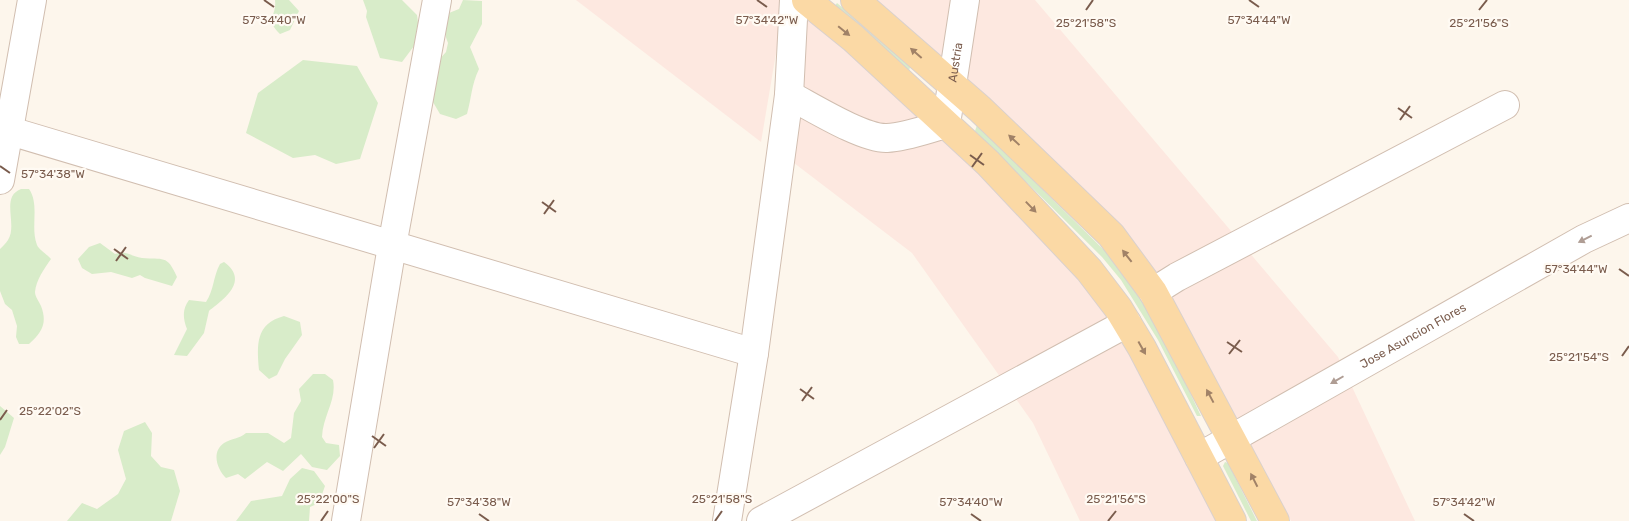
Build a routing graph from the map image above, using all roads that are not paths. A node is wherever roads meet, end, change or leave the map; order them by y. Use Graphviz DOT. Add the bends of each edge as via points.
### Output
graph roads {
  1 [pos="32,0"];
  2 [pos="437,0"];
  3 [pos="794,0"];
  4 [pos="806,0"];
  5 [pos="855,0"];
  6 [pos="965,0"];
  7 [pos="953,84"];
  8 [pos="789,95"];
  9 [pos="1505,105"];
  10 [pos="946,124"];
  11 [pos="4,129"];
  12 [pos="0,180"];
  13 [pos="1629,218"];
  14 [pos="392,246"];
  15 [pos="1153,292"];
  16 [pos="1127,323"];
  17 [pos="754,353"];
  18 [pos="1233,439"];
  19 [pos="1199,457"];
  20 [pos="346,521"];
  21 [pos="727,521"];
  22 [pos="761,521"];
  23 [pos="1232,521"];
  24 [pos="1275,521"];
  1 -- 11 [label="street"];
  2 -- 14 [label="street"];
  3 -- 8 [label="street"];
  4 -- 10 [label="main road, one-way" via="853,38"];
  7 -- 5 [label="main road, one-way"];
  6 -- 7 [label="street, Austria"];
  7 -- 10 [label="street, Austria"];
  15 -- 7 [label="main road, one-way" via="1111,235"];
  8 -- 10 [label="street" via="864,133 884,138"];
  8 -- 17 [label="street"];
  9 -- 15 [label="street"];
  10 -- 16 [label="main road, one-way" via="988,163 1089,270"];
  11 -- 12 [label="street"];
  11 -- 14 [label="street"];
  13 -- 18 [label="street, Jose Asuncion Flores, one-way" via="1584,239"];
  14 -- 17 [label="street"];
  14 -- 20 [label="street"];
  18 -- 15 [label="main road, one-way"];
  16 -- 19 [label="main road, one-way"];
  16 -- 22 [label="street"];
  17 -- 21 [label="street"];
  18 -- 19 [label="street, Jose Asuncion Flores"];
  24 -- 18 [label="main road, one-way"];
  19 -- 23 [label="main road"];
}
